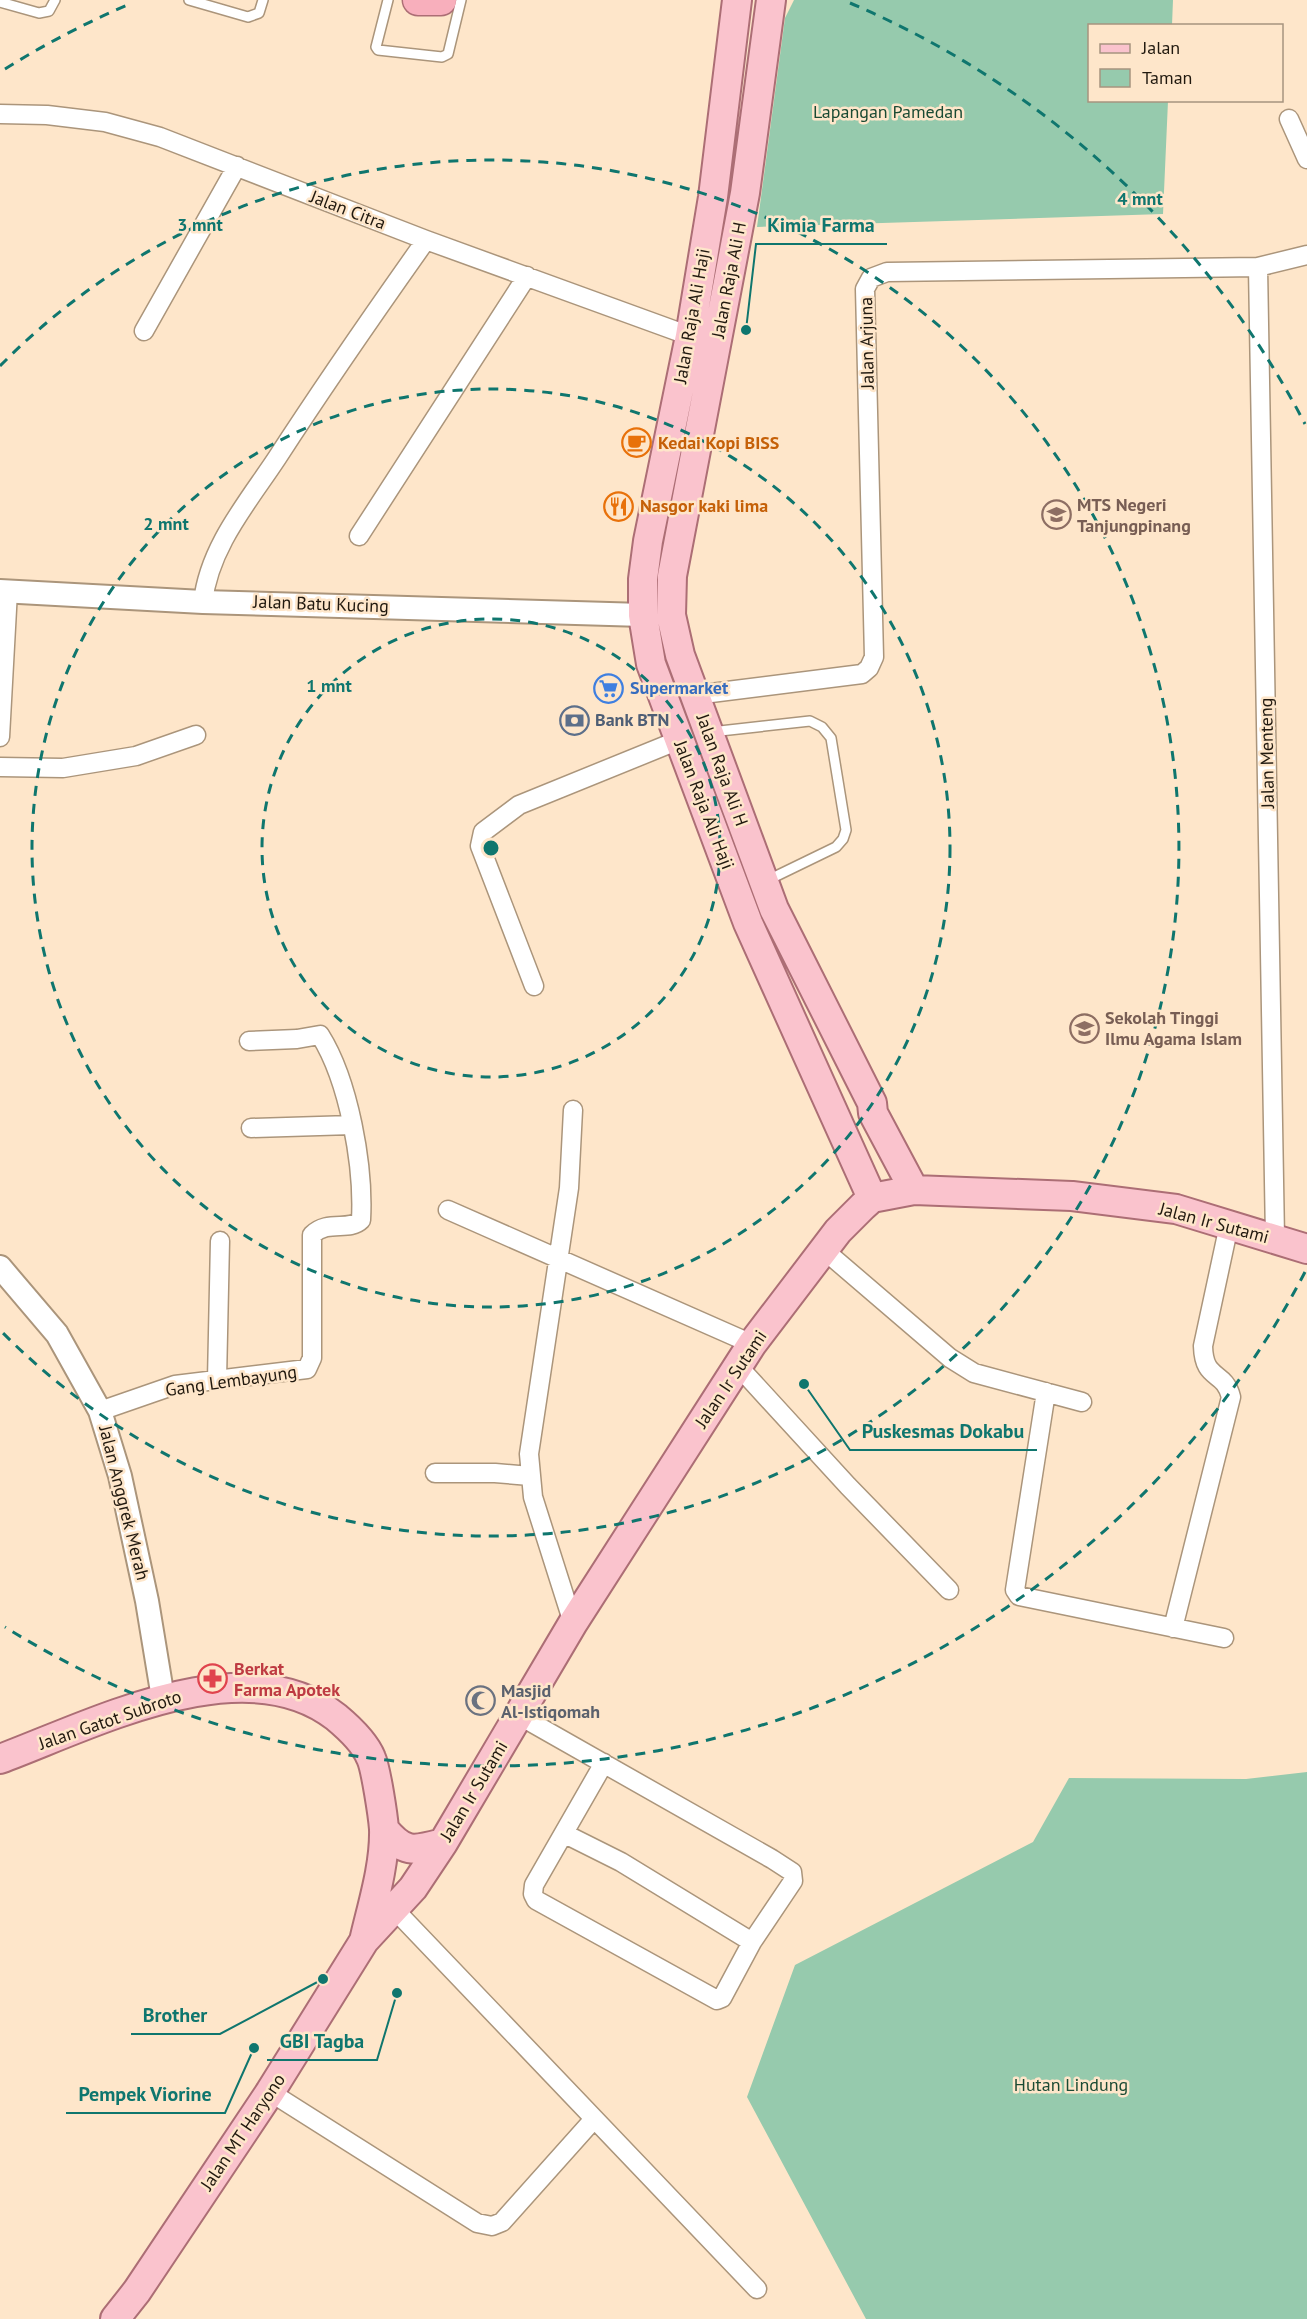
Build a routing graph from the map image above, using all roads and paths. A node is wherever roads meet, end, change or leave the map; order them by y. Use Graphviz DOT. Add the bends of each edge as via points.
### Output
graph roads {
  1 [pos="55,0"];
  2 [pos="189,0"];
  3 [pos="263,0"];
  4 [pos="388,0"];
  5 [pos="418,0"];
  6 [pos="441,0"];
  7 [pos="461,0"];
  8 [pos="737,0"];
  9 [pos="771,0"];
  10 [pos="0,2"];
  11 [pos="0,114"];
  12 [pos="1289,119"];
  13 [pos="1307,159"];
  14 [pos="237,166"];
  15 [pos="426,240"];
  16 [pos="1307,255"];
  17 [pos="1258,267"];
  18 [pos="527,276"];
  19 [pos="144,331"];
  20 [pos="690,336"];
  21 [pos="359,536"];
  22 [pos="672,576"];
  23 [pos="643,579"];
  24 [pos="4,591"];
  25 [pos="203,602"];
  26 [pos="643,615"];
  27 [pos="1,693"];
  28 [pos="694,695"];
  29 [pos="708,732"];
  30 [pos="196,735"];
  31 [pos="0,737"];
  32 [pos="679,740"];
  33 [pos="0,767"];
  34 [pos="764,882"];
  35 [pos="534,986"];
  36 [pos="249,1041"];
  37 [pos="573,1110"];
  38 [pos="352,1125"];
  39 [pos="251,1128"];
  40 [pos="914,1190"];
  41 [pos="872,1198"];
  42 [pos="448,1210"];
  43 [pos="1229,1225"];
  44 [pos="1275,1238"];
  45 [pos="220,1241"];
  46 [pos="1307,1249"];
  47 [pos="824,1250"];
  48 [pos="558,1259"];
  49 [pos="0,1267"];
  50 [pos="745,1355"];
  51 [pos="217,1380"];
  52 [pos="1046,1392"];
  53 [pos="1082,1402"];
  54 [pos="100,1411"];
  55 [pos="435,1473"];
  56 [pos="530,1476"];
  57 [pos="950,1590"];
  58 [pos="573,1623"];
  59 [pos="1173,1628"];
  60 [pos="1224,1638"];
  61 [pos="164,1698"];
  62 [pos="520,1716"];
  63 [pos="0,1759"];
  64 [pos="604,1764"];
  65 [pos="384,1829"];
  66 [pos="565,1834"];
  67 [pos="443,1843"];
  68 [pos="395,1910"];
  69 [pos="364,1941"];
  70 [pos="752,1942"];
  71 [pos="270,2092"];
  72 [pos="594,2118"];
  73 [pos="757,2289"];
  74 [pos="114,2319"];
  1 -- 10 [label="lane" via="49,11 39,13"];
  2 -- 3 [label="lane" via="248,17 259,13"];
  4 -- 7 [label="lane" via="378,50 442,57 448,54"];
  5 -- 6 [label="highway"];
  8 -- 20 [label="main road, Jalan Raja Ali Haji" via="713,196"];
  9 -- 22 [label="main road, Jalan Raja Ali H" via="745,193"];
  11 -- 14 [label="street, Jalan Citra" via="105,122 160,137"];
  12 -- 13 [label="street"];
  14 -- 15 [label="street, Jalan Citra"];
  14 -- 19 [label="street"];
  15 -- 18 [label="street, Jalan Citra"];
  15 -- 25 [label="street" via="343,356 220,544 205,582"];
  16 -- 17 [label="street, Jalan Arjuna"];
  17 -- 28 [label="street, Jalan Arjuna" via="886,272 871,278 865,289 874,657 862,674"];
  17 -- 44 [label="street, Jalan Menteng"];
  18 -- 20 [label="street, Jalan Citra"];
  18 -- 21 [label="street"];
  20 -- 23 [label="main road, Jalan Raja Ali Haji"];
  22 -- 23 [label="main road"];
  22 -- 28 [label="main road, Jalan Raja Ali H" via="671,615"];
  23 -- 26 [label="main road, Jalan Raja Ali Haji"];
  24 -- 25 [label="street, Jalan Batu Kucing"];
  24 -- 27 [label="street"];
  25 -- 26 [label="street, Jalan Batu Kucing"];
  26 -- 32 [label="main road, Jalan Raja Ali Haji" via="651,664"];
  27 -- 31 [label="street"];
  28 -- 29 [label="main road, Jalan Raja Ali H"];
  29 -- 34 [label="main road, Jalan Raja Ali H"];
  29 -- 34 [label="lane" via="810,721 822,726 831,738 846,830 843,839 836,847"];
  30 -- 33 [label="street" via="125,758 63,768"];
  32 -- 35 [label="street" via="519,805 483,832 480,846"];
  32 -- 41 [label="main road, Jalan Raja Ali Haji" via="748,923"];
  34 -- 40 [label="main road, Jalan Raja Ali H" via="872,1103 873,1113"];
  36 -- 38 [label="street, Gang Lembayung" via="320,1035 333,1055"];
  37 -- 48 [label="street" via="569,1188"];
  38 -- 39 [label="street"];
  38 -- 51 [label="street, Gang Lembayung" via="357,1144 361,1220 356,1225 319,1228 312,1235 312,1358 307,1369"];
  40 -- 41 [label="main road, Jalan Ir Sutami"];
  40 -- 43 [label="main road, Jalan Ir Sutami" via="1072,1196 1176,1209"];
  41 -- 47 [label="main road, Jalan Ir Sutami"];
  42 -- 48 [label="street"];
  43 -- 44 [label="main road, Jalan Ir Sutami"];
  43 -- 59 [label="street" via="1203,1362 1228,1386 1231,1397"];
  44 -- 46 [label="main road, Jalan Ir Sutami"];
  45 -- 51 [label="street"];
  47 -- 50 [label="main road, Jalan Ir Sutami"];
  47 -- 52 [label="street" via="950,1358 974,1373"];
  48 -- 50 [label="street"];
  48 -- 56 [label="street" via="534,1412"];
  49 -- 54 [label="street, Jalan Anggrek Merah" via="57,1334"];
  50 -- 57 [label="street" via="848,1486"];
  50 -- 58 [label="main road, Jalan Ir Sutami"];
  51 -- 54 [label="street, Gang Lembayung" via="175,1385"];
  52 -- 53 [label="street"];
  52 -- 59 [label="street" via="1015,1590 1018,1596"];
  54 -- 61 [label="street, Jalan Anggrek Merah" via="120,1476"];
  55 -- 56 [label="street"];
  56 -- 58 [label="street" via="533,1497"];
  58 -- 62 [label="main road, Jalan Ir Sutami"];
  59 -- 60 [label="street"];
  61 -- 63 [label="main road, Jalan Gatot Subroto"];
  61 -- 65 [label="main road, Jalan Gatot Subroto" via="195,1691 265,1688 323,1707 348,1727 371,1758"];
  62 -- 64 [label="street"];
  62 -- 67 [label="main road, Jalan Ir Sutami"];
  64 -- 66 [label="street"];
  64 -- 70 [label="street" via="792,1872 793,1881"];
  65 -- 67 [label="main road" via="396,1844 407,1849"];
  65 -- 69 [label="main road, Jalan Gatot Subroto"];
  66 -- 70 [label="street" via="621,1862"];
  66 -- 70 [label="street" via="534,1885 536,1900 717,2000 722,1998"];
  67 -- 68 [label="main road, Jalan Ir Sutami"];
  68 -- 69 [label="main road, Jalan Ir Sutami"];
  68 -- 72 [label="street"];
  69 -- 71 [label="main road, Jalan MT Haryono"];
  71 -- 72 [label="street" via="477,2223 492,2226 502,2222"];
  71 -- 74 [label="main road, Jalan MT Haryono"];
  72 -- 73 [label="street"];
}
